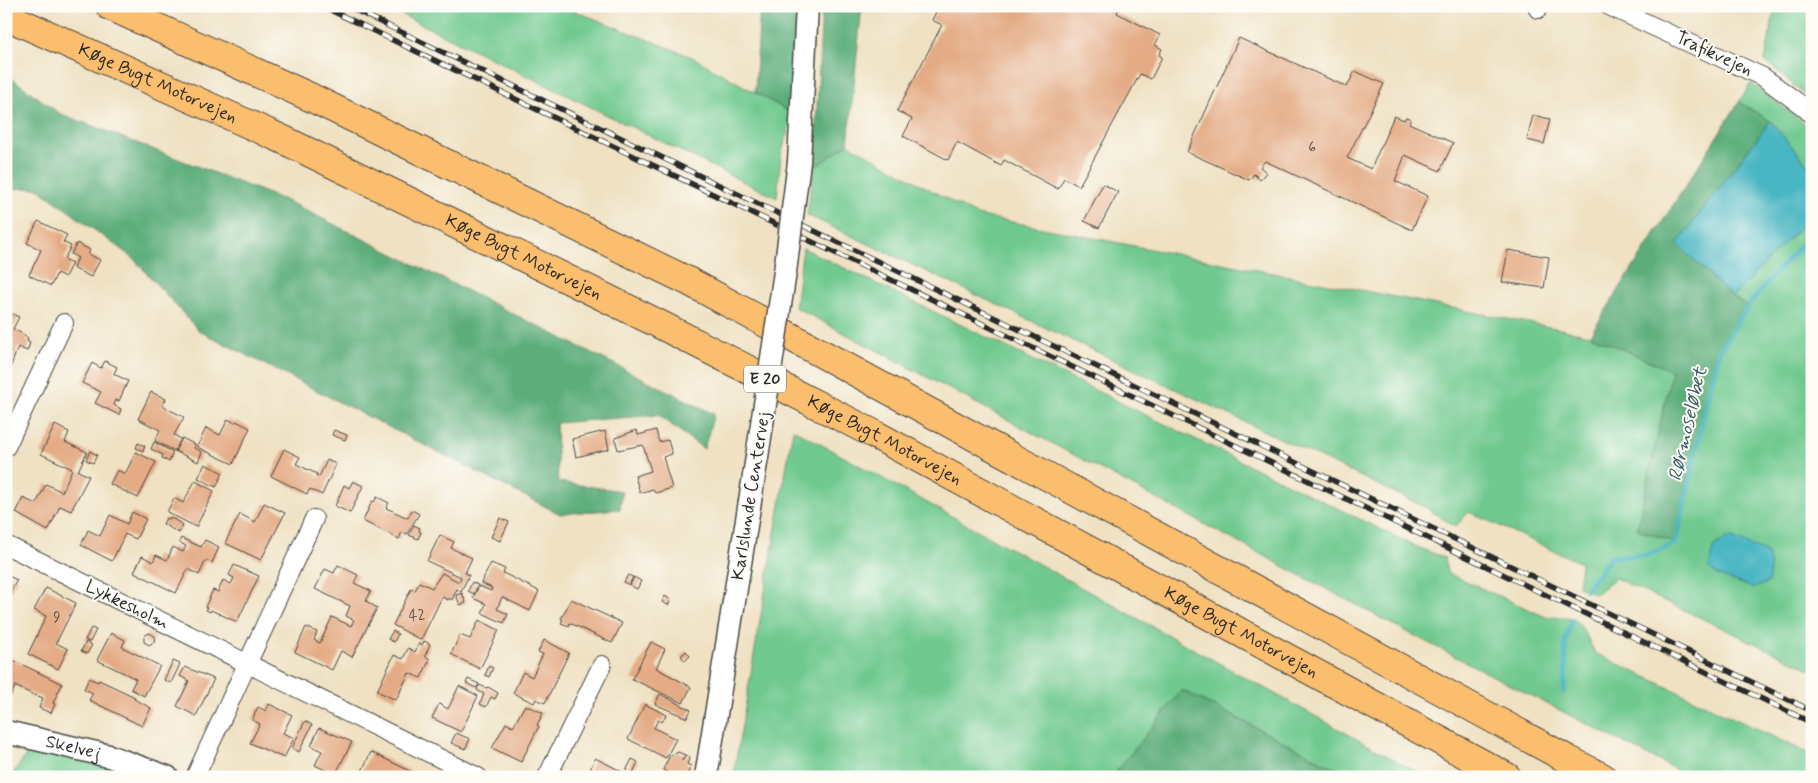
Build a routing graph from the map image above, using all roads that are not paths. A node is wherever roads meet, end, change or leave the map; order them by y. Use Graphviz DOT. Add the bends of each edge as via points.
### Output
graph roads {
  1 [pos="110,6"];
  2 [pos="807,6"];
  3 [pos="1609,6"];
  4 [pos="6,16"];
  5 [pos="1812,115"];
  6 [pos="64,323"];
  7 [pos="6,447"];
  8 [pos="314,519"];
  9 [pos="6,546"];
  10 [pos="248,664"];
  11 [pos="602,665"];
  12 [pos="6,732"];
  13 [pos="167,777"];
  14 [pos="195,777"];
  15 [pos="478,777"];
  16 [pos="547,777"];
  17 [pos="706,777"];
  18 [pos="1507,777"];
  19 [pos="1602,777"];
  1 -- 19 [label="highway" via="312,98 690,282"];
  2 -- 17 [label="street, Karlslunde Centervej, bridge" via="798,162 785,272"];
  3 -- 5 [label="street, Trafikvejen" via="1763,77"];
  4 -- 18 [label="highway, Køge Bugt Motorvejen / E 20" via="284,140 657,323 874,434"];
  6 -- 7 [label="street"];
  8 -- 10 [label="street"];
  9 -- 10 [label="street, Lykkesholm"];
  10 -- 14 [label="street"];
  10 -- 15 [label="street, Lykkesholm"];
  11 -- 16 [label="street"];
  12 -- 13 [label="street, Skelvej" via="109,756"];
}
